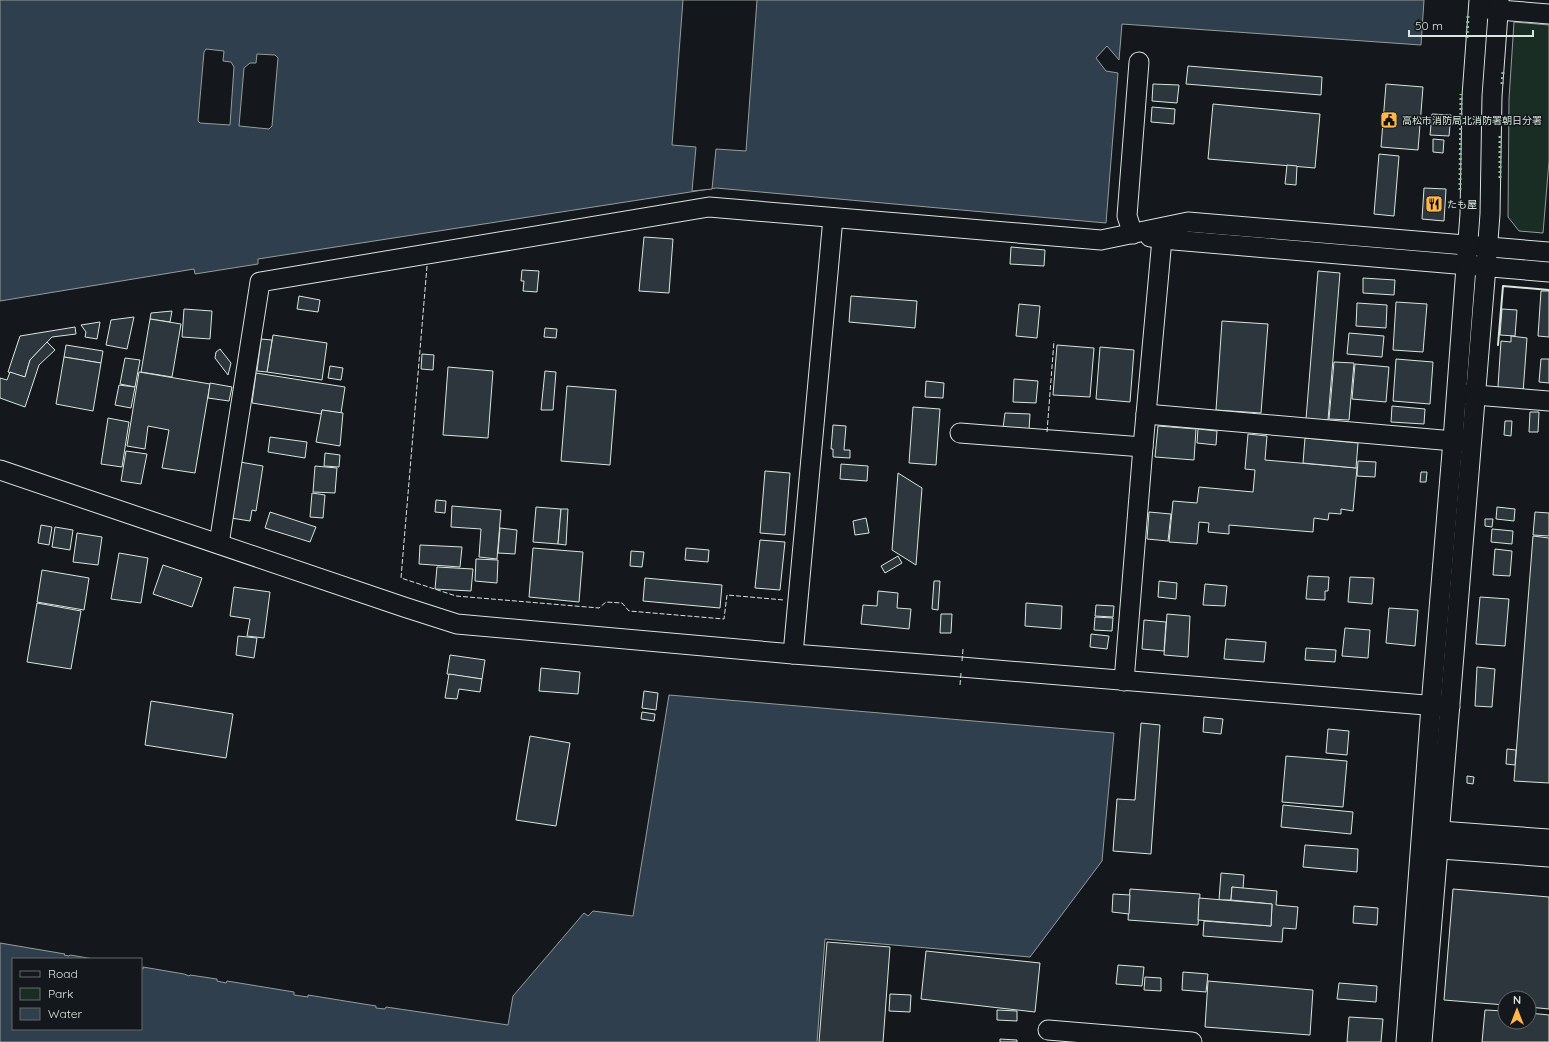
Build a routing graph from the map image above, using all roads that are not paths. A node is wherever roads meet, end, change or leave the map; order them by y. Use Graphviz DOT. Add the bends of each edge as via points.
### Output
graph roads {
  1 [pos="1479,4"];
  2 [pos="1498,5"];
  3 [pos="1549,14"];
  4 [pos="1139,62"];
  5 [pos="833,218"];
  6 [pos="1132,234"];
  7 [pos="1162,239"];
  8 [pos="1467,245"];
  9 [pos="1488,247"];
  10 [pos="1549,252"];
  11 [pos="1466,266"];
  12 [pos="1486,267"];
  13 [pos="1549,272"];
  14 [pos="1456,393"];
  15 [pos="1476,395"];
  16 [pos="1549,401"];
  17 [pos="1146,414"];
  18 [pos="960,433"];
  19 [pos="1453,440"];
  20 [pos="1472,442"];
  21 [pos="1143,447"];
  22 [pos="0,470"];
  23 [pos="219,544"];
  24 [pos="793,654"];
  25 [pos="1124,681"];
  26 [pos="1431,706"];
  27 [pos="1450,708"];
  28 [pos="1430,839"];
  29 [pos="1549,839"];
  30 [pos="1549,857"];
  31 [pos="1048,1030"];
  32 [pos="1192,1042"];
  33 [pos="1406,1042"];
  34 [pos="1422,1042"];
  1 -- 2 [label="street"];
  1 -- 8 [label="street" via="1472,96"];
  2 -- 3 [label="street"];
  2 -- 9 [label="street" via="1492,96"];
  4 -- 6 [label="street" via="1127,216"];
  5 -- 6 [label="street" via="1101,240"];
  5 -- 23 [label="street" via="709,206 260,282"];
  5 -- 24 [label="street"];
  6 -- 7 [label="street"];
  6 -- 8 [label="street" via="1188,222"];
  7 -- 11 [label="street"];
  7 -- 17 [label="street"];
  8 -- 9 [label="street"];
  8 -- 11 [label="street"];
  9 -- 10 [label="street"];
  9 -- 12 [label="street"];
  11 -- 12 [label="street"];
  11 -- 14 [label="street"];
  12 -- 13 [label="street"];
  12 -- 15 [label="street"];
  14 -- 15 [label="street"];
  14 -- 19 [label="street"];
  15 -- 16 [label="street"];
  15 -- 20 [label="street"];
  17 -- 19 [label="street"];
  17 -- 21 [label="street"];
  18 -- 21 [label="street"];
  19 -- 20 [label="street"];
  19 -- 26 [label="street"];
  20 -- 27 [label="street"];
  21 -- 25 [label="street"];
  22 -- 23 [label="street"];
  23 -- 24 [label="street" via="457,624"];
  24 -- 25 [label="street"];
  25 -- 26 [label="street"];
  26 -- 27 [label="street"];
  26 -- 28 [label="street"];
  27 -- 28 [label="street"];
  28 -- 29 [label="street"];
  28 -- 30 [label="street"];
  28 -- 33 [label="street"];
  28 -- 34 [label="street"];
  31 -- 32 [label="street"];
}
